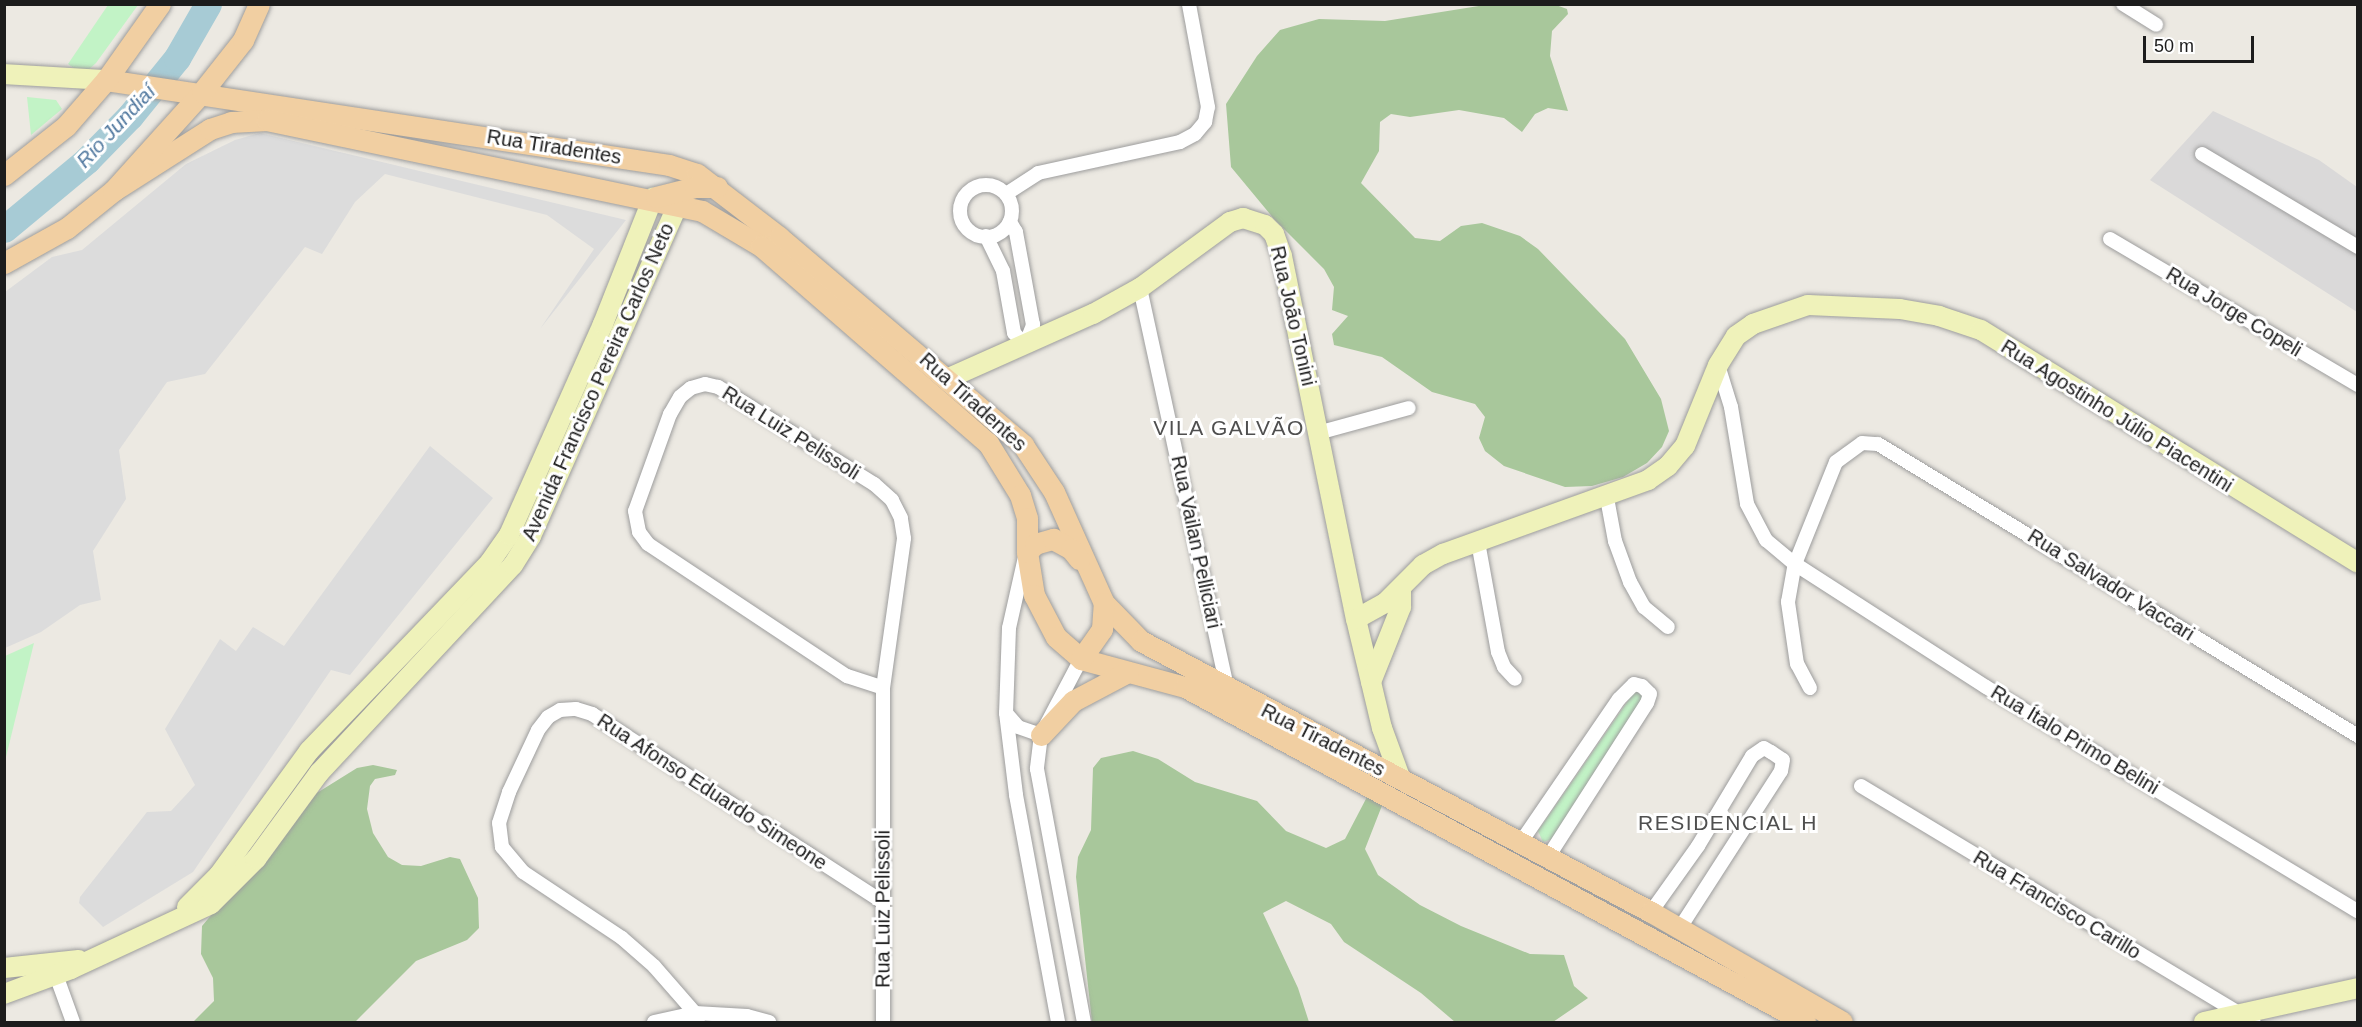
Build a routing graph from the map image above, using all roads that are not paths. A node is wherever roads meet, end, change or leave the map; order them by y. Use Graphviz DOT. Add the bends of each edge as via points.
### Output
graph roads {
  1 [pos="160,4"];
  2 [pos="259,4"];
  3 [pos="1189,4"];
  4 [pos="2123,4"];
  5 [pos="2156,25"];
  6 [pos="4,74"];
  7 [pos="106,80"];
  8 [pos="196,91"];
  9 [pos="2202,154"];
  10 [pos="618,157"];
  11 [pos="669,165"];
  12 [pos="4,175"];
  13 [pos="568,184"];
  14 [pos="717,187"];
  15 [pos="112,191"];
  16 [pos="1006,194"];
  17 [pos="653,198"];
  18 [pos="679,198"];
  19 [pos="1010,222"];
  20 [pos="986,236"];
  21 [pos="2110,239"];
  22 [pos="2358,247"];
  23 [pos="4,263"];
  24 [pos="1140,288"];
  25 [pos="1025,345"];
  26 [pos="1718,365"];
  27 [pos="949,378"];
  28 [pos="2358,385"];
  29 [pos="1409,408"];
  30 [pos="1318,433"];
  31 [pos="1607,498"];
  32 [pos="509,535"];
  33 [pos="1478,542"];
  34 [pos="1027,552"];
  35 [pos="2358,563"];
  36 [pos="1795,564"];
  37 [pos="1084,567"];
  38 [pos="494,587"];
  39 [pos="1401,589"];
  40 [pos="1104,603"];
  41 [pos="1356,619"];
  42 [pos="1668,627"];
  43 [pos="1082,659"];
  44 [pos="1128,672"];
  45 [pos="1515,679"];
  46 [pos="1371,682"];
  47 [pos="883,688"];
  48 [pos="1810,688"];
  49 [pos="1228,691"];
  50 [pos="395,692"];
  51 [pos="354,701"];
  52 [pos="1006,713"];
  53 [pos="1382,728"];
  54 [pos="1041,735"];
  55 [pos="2358,736"];
  56 [pos="1356,757"];
  57 [pos="1401,780"];
  58 [pos="1862,786"];
  59 [pos="289,814"];
  60 [pos="1521,842"];
  61 [pos="239,848"];
  62 [pos="1548,857"];
  63 [pos="883,902"];
  64 [pos="2358,911"];
  65 [pos="1651,912"];
  66 [pos="172,920"];
  67 [pos="1680,928"];
  68 [pos="90,959"];
  69 [pos="4,968"];
  70 [pos="56,975"];
  71 [pos="2358,988"];
  72 [pos="4,994"];
  73 [pos="696,1018"];
  74 [pos="2248,1019"];
  75 [pos="73,1023"];
  76 [pos="654,1023"];
  77 [pos="769,1023"];
  78 [pos="883,1023"];
  79 [pos="1058,1023"];
  80 [pos="1084,1023"];
  81 [pos="1805,1023"];
  82 [pos="1842,1023"];
  83 [pos="2204,1023"];
  1 -- 7 [label="main road"];
  2 -- 8 [label="main road" via="243,40"];
  3 -- 16 [label="street" via="1208,107 1201,128 1180,142 1038,173"];
  4 -- 5 [label="street"];
  6 -- 7 [label="street, Rua Tiradentes"];
  7 -- 8 [label="main road, Rua Tiradentes"];
  7 -- 12 [label="main road" via="59,133"];
  8 -- 10 [label="main road, Rua Tiradentes"];
  8 -- 15 [label="main road"];
  9 -- 22 [label="street"];
  10 -- 11 [label="main road, Rua Tiradentes"];
  10 -- 13 [label="main road" via="627,173 619,185"];
  11 -- 14 [label="main road, Rua Tiradentes" via="697,174"];
  11 -- 18 [label="main road"];
  13 -- 15 [label="main road, Rua Tiradentes" via="492,164 267,120 231,122 210,129"];
  13 -- 17 [label="main road, Rua Tiradentes"];
  14 -- 18 [label="main road"];
  14 -- 27 [label="main road, Rua Tiradentes"];
  15 -- 23 [label="main road" via="67,228"];
  16 -- 19 [label="street" via="1012,207"];
  16 -- 20 [label="street" via="994,186 979,186 963,200 961,214 967,227"];
  17 -- 18 [label="main road, Rua Tiradentes"];
  17 -- 32 [label="street, Avenida Francisco Pereira Carlos Neto" via="603,324"];
  18 -- 34 [label="main road, Rua Tiradentes" via="761,246 988,443 1020,495 1027,518"];
  18 -- 38 [label="street, Avenida Francisco Pereira Carlos Neto" via="531,536"];
  19 -- 20 [label="street" via="1000,232"];
  19 -- 25 [label="street" via="1016,232 1033,325"];
  20 -- 25 [label="street" via="1003,270 1014,333"];
  21 -- 28 [label="street, Rua Jorge Copeli"];
  24 -- 25 [label="street, Rua João Tonini"];
  24 -- 30 [label="street, Rua João Tonini" via="1230,222 1243,218 1265,225 1274,234 1282,256"];
  24 -- 49 [label="street, Rua Vailan Pelliciari"];
  25 -- 27 [label="street, Rua João Tonini"];
  26 -- 31 [label="street, Rua Agostinho Júlio Piacentini" via="1685,446 1668,466 1648,480"];
  26 -- 35 [label="street, Rua Agostinho Júlio Piacentini" via="1736,336 1780,312 1808,305 1863,306 1939,315 1981,330"];
  26 -- 36 [label="street, Rua Ítalo Primo Belini" via="1731,407 1747,504 1766,540"];
  27 -- 37 [label="main road, Rua Tiradentes" via="1002,424 1038,464 1054,492"];
  29 -- 30 [label="street"];
  30 -- 41 [label="street, Rua João Tonini"];
  31 -- 33 [label="street, Rua Agostinho Júlio Piacentini"];
  31 -- 42 [label="street" via="1630,582 1644,607"];
  32 -- 38 [label="street" via="504,568"];
  32 -- 51 [label="street, Avenida Francisco Pereira Carlos Neto" via="490,562"];
  33 -- 39 [label="street, Rua Agostinho Júlio Piacentini" via="1423,565"];
  33 -- 45 [label="street" via="1498,652"];
  34 -- 37 [label="main road" via="1043,540 1053,539 1071,549"];
  34 -- 43 [label="main road, Rua Tiradentes" via="1034,596 1041,612 1056,637"];
  34 -- 52 [label="street" via="1009,628"];
  36 -- 48 [label="street" via="1789,613 1797,664"];
  36 -- 55 [label="street, Rua Salvador Vaccari" via="1836,462 1862,443 1878,444"];
  36 -- 64 [label="street, Rua Ítalo Primo Belini" via="1986,687"];
  37 -- 40 [label="main road, Rua Tiradentes"];
  38 -- 50 [label="street, Avenida Francisco Pereira Carlos Neto"];
  39 -- 41 [label="street, Rua Agostinho Júlio Piacentini"];
  39 -- 46 [label="street" via="1401,607"];
  40 -- 43 [label="main road" via="1102,629"];
  40 -- 49 [label="main road, Rua Tiradentes" via="1141,641"];
  41 -- 46 [label="street, Rua João Tonini"];
  43 -- 44 [label="main road, Rua Tiradentes"];
  43 -- 54 [label="street"];
  44 -- 54 [label="main road" via="1073,701"];
  44 -- 81 [label="main road, Rua Tiradentes" via="1185,687"];
  46 -- 53 [label="street, Rua João Tonini"];
  47 -- 47 [label="street, Rua Luiz Pelissoli" via="904,538 901,518 892,500 718,387 705,384 691,388 670,414 635,511 639,532 648,544 847,676"];
  47 -- 63 [label="street, Rua Luiz Pelissoli"];
  49 -- 56 [label="main road, Rua Tiradentes"];
  50 -- 51 [label="street" via="375,702"];
  50 -- 59 [label="street, Avenida Francisco Pereira Carlos Neto" via="319,773"];
  51 -- 61 [label="street, Avenida Francisco Pereira Carlos Neto" via="309,751"];
  52 -- 54 [label="street" via="1018,727"];
  52 -- 79 [label="street" via="1016,795"];
  53 -- 56 [label="street" via="1373,743"];
  53 -- 57 [label="street, Rua João Tonini"];
  54 -- 80 [label="street" via="1037,769 1040,794"];
  56 -- 57 [label="main road, Rua Tiradentes"];
  57 -- 60 [label="main road, Rua Tiradentes"];
  58 -- 74 [label="street, Rua Francisco Carillo"];
  59 -- 61 [label="street" via="272,823 257,841"];
  59 -- 66 [label="street, Avenida Francisco Pereira Carlos Neto" via="256,859 211,904"];
  60 -- 62 [label="main road, Rua Tiradentes"];
  60 -- 62 [label="street" via="1618,699 1634,684 1642,686 1650,694 1647,704"];
  61 -- 66 [label="street, Avenida Francisco Pereira Carlos Neto" via="219,875"];
  62 -- 65 [label="main road, Rua Tiradentes"];
  63 -- 73 [label="street, Rua Afonso Eduardo Simeone" via="592,714 560,710 548,717 508,792 499,823 502,847 523,872 622,938 654,966"];
  63 -- 78 [label="street, Rua Luiz Pelissoli"];
  65 -- 67 [label="main road, Rua Tiradentes"];
  65 -- 67 [label="street" via="1698,846 1752,756 1764,748 1783,760 1781,771"];
  66 -- 68 [label="street, Avenida Francisco Pereira Carlos Neto"];
  67 -- 82 [label="main road, Rua Tiradentes"];
  68 -- 69 [label="street, Avenida Francisco Pereira Carlos Neto"];
  68 -- 70 [label="street, Avenida Francisco Pereira Carlos Neto"];
  70 -- 72 [label="street, Avenida Francisco Pereira Carlos Neto"];
  70 -- 75 [label="street"];
  71 -- 74 [label="street"];
  73 -- 76 [label="street"];
  73 -- 77 [label="street" via="747,1016"];
  74 -- 83 [label="street"];
}
